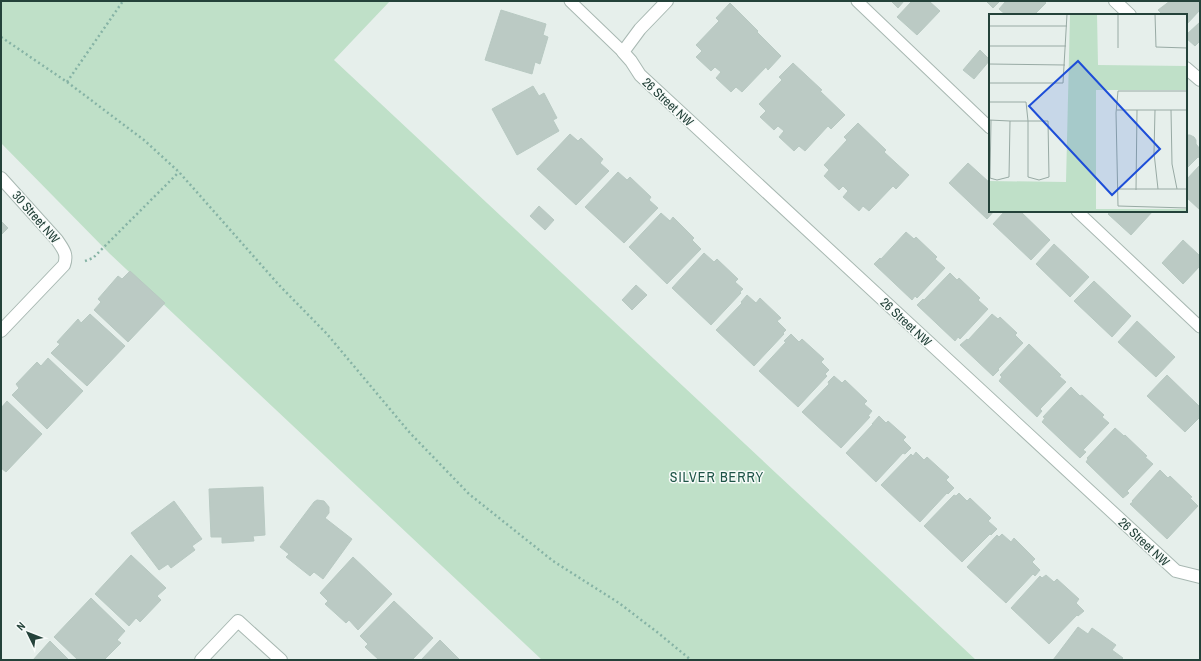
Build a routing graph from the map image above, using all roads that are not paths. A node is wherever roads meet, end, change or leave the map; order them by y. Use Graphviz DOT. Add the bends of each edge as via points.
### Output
graph roads {
  1 [pos="570,1"];
  2 [pos="667,1"];
  3 [pos="857,1"];
  4 [pos="1115,1"];
  5 [pos="1129,14"];
  6 [pos="623,52"];
  7 [pos="1187,69"];
  8 [pos="1200,80"];
  9 [pos="989,127"];
  10 [pos="1,178"];
  11 [pos="1078,212"];
  12 [pos="1200,327"];
  13 [pos="1,331"];
  14 [pos="1200,577"];
  15 [pos="201,660"];
  16 [pos="281,660"];
  1 -- 6 [label="lane"];
  2 -- 6 [label="street" via="640,29"];
  3 -- 9 [label="lane"];
  4 -- 5 [label="street"];
  6 -- 14 [label="street, 26 Street NW" via="640,76 1176,571"];
  7 -- 8 [label="street"];
  10 -- 13 [label="street, 30 Street NW" via="58,240 66,259 64,265"];
  11 -- 12 [label="lane"];
  15 -- 16 [label="street" via="238,622"];
}
